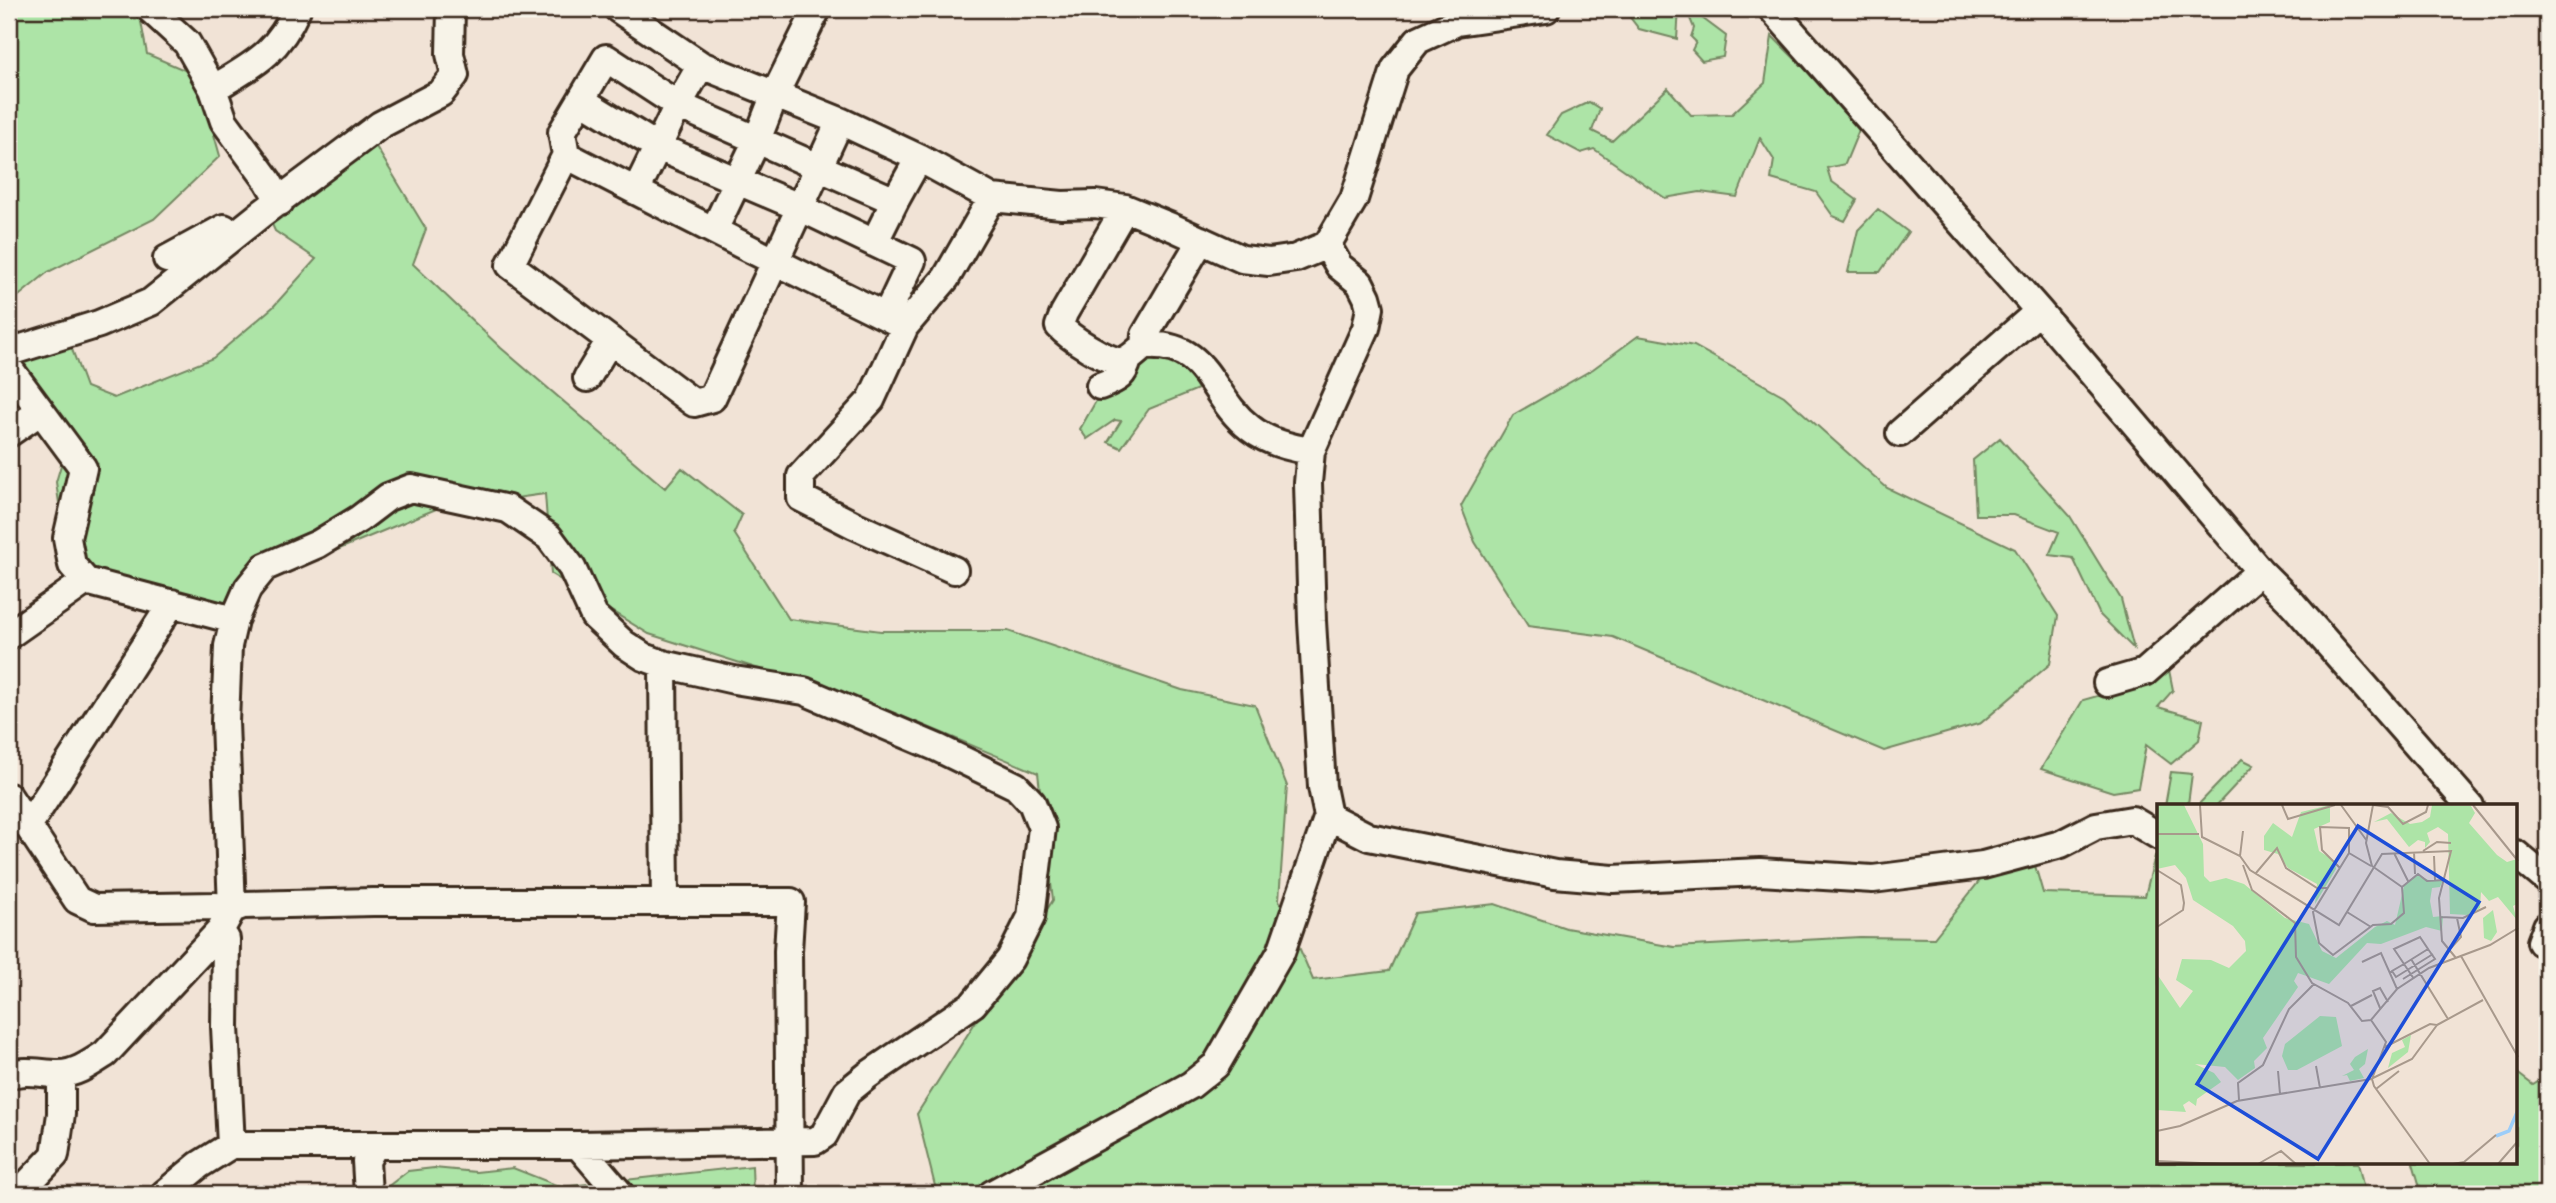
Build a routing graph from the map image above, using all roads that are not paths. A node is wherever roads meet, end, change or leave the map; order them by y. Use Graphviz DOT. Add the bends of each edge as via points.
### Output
graph roads {
  1 [pos="150,9"];
  2 [pos="297,9"];
  3 [pos="452,9"];
  4 [pos="618,9"];
  5 [pos="817,9"];
  6 [pos="1546,9"];
  7 [pos="1772,9"];
  8 [pos="1447,15"];
  9 [pos="701,65"];
  10 [pos="213,89"];
  11 [pos="775,94"];
  12 [pos="581,100"];
  13 [pos="678,105"];
  14 [pos="840,121"];
  15 [pos="757,140"];
  16 [pos="658,146"];
  17 [pos="566,155"];
  18 [pos="919,158"];
  19 [pos="818,167"];
  20 [pos="738,181"];
  21 [pos="636,191"];
  22 [pos="992,198"];
  23 [pos="895,201"];
  24 [pos="799,207"];
  25 [pos="270,208"];
  26 [pos="1125,208"];
  27 [pos="714,230"];
  28 [pos="1201,240"];
  29 [pos="874,243"];
  30 [pos="1327,244"];
  31 [pos="167,259"];
  32 [pos="774,260"];
  33 [pos="2039,311"];
  34 [pos="895,321"];
  35 [pos="610,340"];
  36 [pos="9,352"];
  37 [pos="1136,352"];
  38 [pos="9,368"];
  39 [pos="587,378"];
  40 [pos="1100,386"];
  41 [pos="41,411"];
  42 [pos="9,433"];
  43 [pos="1900,433"];
  44 [pos="1311,452"];
  45 [pos="836,493"];
  46 [pos="854,525"];
  47 [pos="954,570"];
  48 [pos="2260,571"];
  49 [pos="86,582"];
  50 [pos="172,603"];
  51 [pos="234,620"];
  52 [pos="9,635"];
  53 [pos="663,664"];
  54 [pos="2106,682"];
  55 [pos="9,797"];
  56 [pos="2468,804"];
  57 [pos="1328,816"];
  58 [pos="28,826"];
  59 [pos="2157,835"];
  60 [pos="2518,856"];
  61 [pos="2547,880"];
  62 [pos="665,901"];
  63 [pos="226,920"];
  64 [pos="61,1074"];
  65 [pos="9,1075"];
  66 [pos="788,1143"];
  67 [pos="231,1145"];
  68 [pos="375,1145"];
  69 [pos="578,1146"];
  70 [pos="18,1194"];
  71 [pos="164,1194"];
  72 [pos="368,1194"];
  73 [pos="620,1194"];
  74 [pos="790,1194"];
  75 [pos="992,1194"];
  1 -- 10 [label="street" via="187,43"];
  2 -- 10 [label="street" via="276,46"];
  3 -- 25 [label="street" via="450,54 455,75 441,93 380,125"];
  4 -- 9 [label="street"];
  5 -- 11 [label="street"];
  6 -- 8 [label="street"];
  7 -- 33 [label="street"];
  8 -- 30 [label="street" via="1418,40 1395,69 1353,199"];
  9 -- 11 [label="street"];
  9 -- 13 [label="street"];
  10 -- 25 [label="street" via="224,121 268,181"];
  11 -- 14 [label="street"];
  11 -- 15 [label="street"];
  12 -- 13 [label="street" via="606,58"];
  12 -- 16 [label="street"];
  12 -- 17 [label="street" via="562,132"];
  13 -- 15 [label="street"];
  13 -- 16 [label="street"];
  14 -- 18 [label="street"];
  14 -- 19 [label="street"];
  15 -- 19 [label="street"];
  15 -- 20 [label="street"];
  16 -- 20 [label="street"];
  16 -- 21 [label="street"];
  17 -- 21 [label="street"];
  17 -- 35 [label="street" via="510,265"];
  18 -- 22 [label="street"];
  18 -- 23 [label="street"];
  19 -- 23 [label="street"];
  19 -- 24 [label="street"];
  20 -- 24 [label="street"];
  20 -- 27 [label="street"];
  21 -- 27 [label="street"];
  22 -- 26 [label="street"];
  22 -- 34 [label="street" via="946,278"];
  23 -- 29 [label="street"];
  24 -- 29 [label="street"];
  24 -- 32 [label="street"];
  25 -- 31 [label="street"];
  25 -- 36 [label="street" via="151,302"];
  26 -- 28 [label="street"];
  26 -- 37 [label="street" via="1059,326 1108,358 1118,361"];
  27 -- 32 [label="street"];
  28 -- 30 [label="street" via="1242,259 1269,262 1296,258"];
  28 -- 37 [label="street"];
  29 -- 34 [label="street" via="912,261"];
  30 -- 44 [label="street" via="1339,266 1360,283 1370,308 1366,328"];
  32 -- 34 [label="street"];
  32 -- 35 [label="street" via="712,398 694,403"];
  33 -- 43 [label="street"];
  33 -- 48 [label="street"];
  34 -- 46 [label="street" via="871,400 802,476 801,498"];
  35 -- 39 [label="street"];
  37 -- 40 [label="street" via="1125,373"];
  37 -- 44 [label="street" via="1169,345 1187,353 1250,428"];
  38 -- 41 [label="street"];
  41 -- 42 [label="street"];
  41 -- 49 [label="street" via="83,468 67,538 72,565"];
  44 -- 57 [label="street" via="1312,621 1322,787"];
  45 -- 46 [label="street"];
  46 -- 47 [label="street"];
  48 -- 54 [label="street" via="2145,672"];
  48 -- 56 [label="street"];
  49 -- 50 [label="street"];
  49 -- 52 [label="street"];
  50 -- 51 [label="street"];
  50 -- 58 [label="street"];
  51 -- 53 [label="street" via="248,588 265,567 318,544 388,497 411,488 508,509 549,537 572,568 594,616 624,644"];
  51 -- 63 [label="street" via="228,646 225,723"];
  53 -- 62 [label="street"];
  53 -- 66 [label="street" via="804,691 926,743 1016,786 1032,803 1042,828 1031,917 1010,959 973,1004 847,1092 824,1135 816,1141"];
  55 -- 58 [label="street"];
  57 -- 59 [label="street" via="1369,837 1555,874 1613,880 1760,872 1873,879 1983,864 2061,844 2096,826 2132,820"];
  57 -- 75 [label="street" via="1281,951 1216,1065 1191,1085"];
  58 -- 63 [label="street" via="77,900 94,908 216,906"];
  60 -- 61 [label="street"];
  62 -- 63 [label="street" via="243,905"];
  62 -- 66 [label="street" via="791,902"];
  63 -- 64 [label="street" via="105,1054 85,1068"];
  63 -- 67 [label="street"];
  64 -- 65 [label="street" via="33,1071"];
  64 -- 70 [label="street" via="55,1155"];
  66 -- 69 [label="street"];
  66 -- 74 [label="street"];
  67 -- 68 [label="street"];
  67 -- 71 [label="street"];
  68 -- 69 [label="street"];
  68 -- 72 [label="street" via="366,1161"];
  69 -- 73 [label="street"];
}
